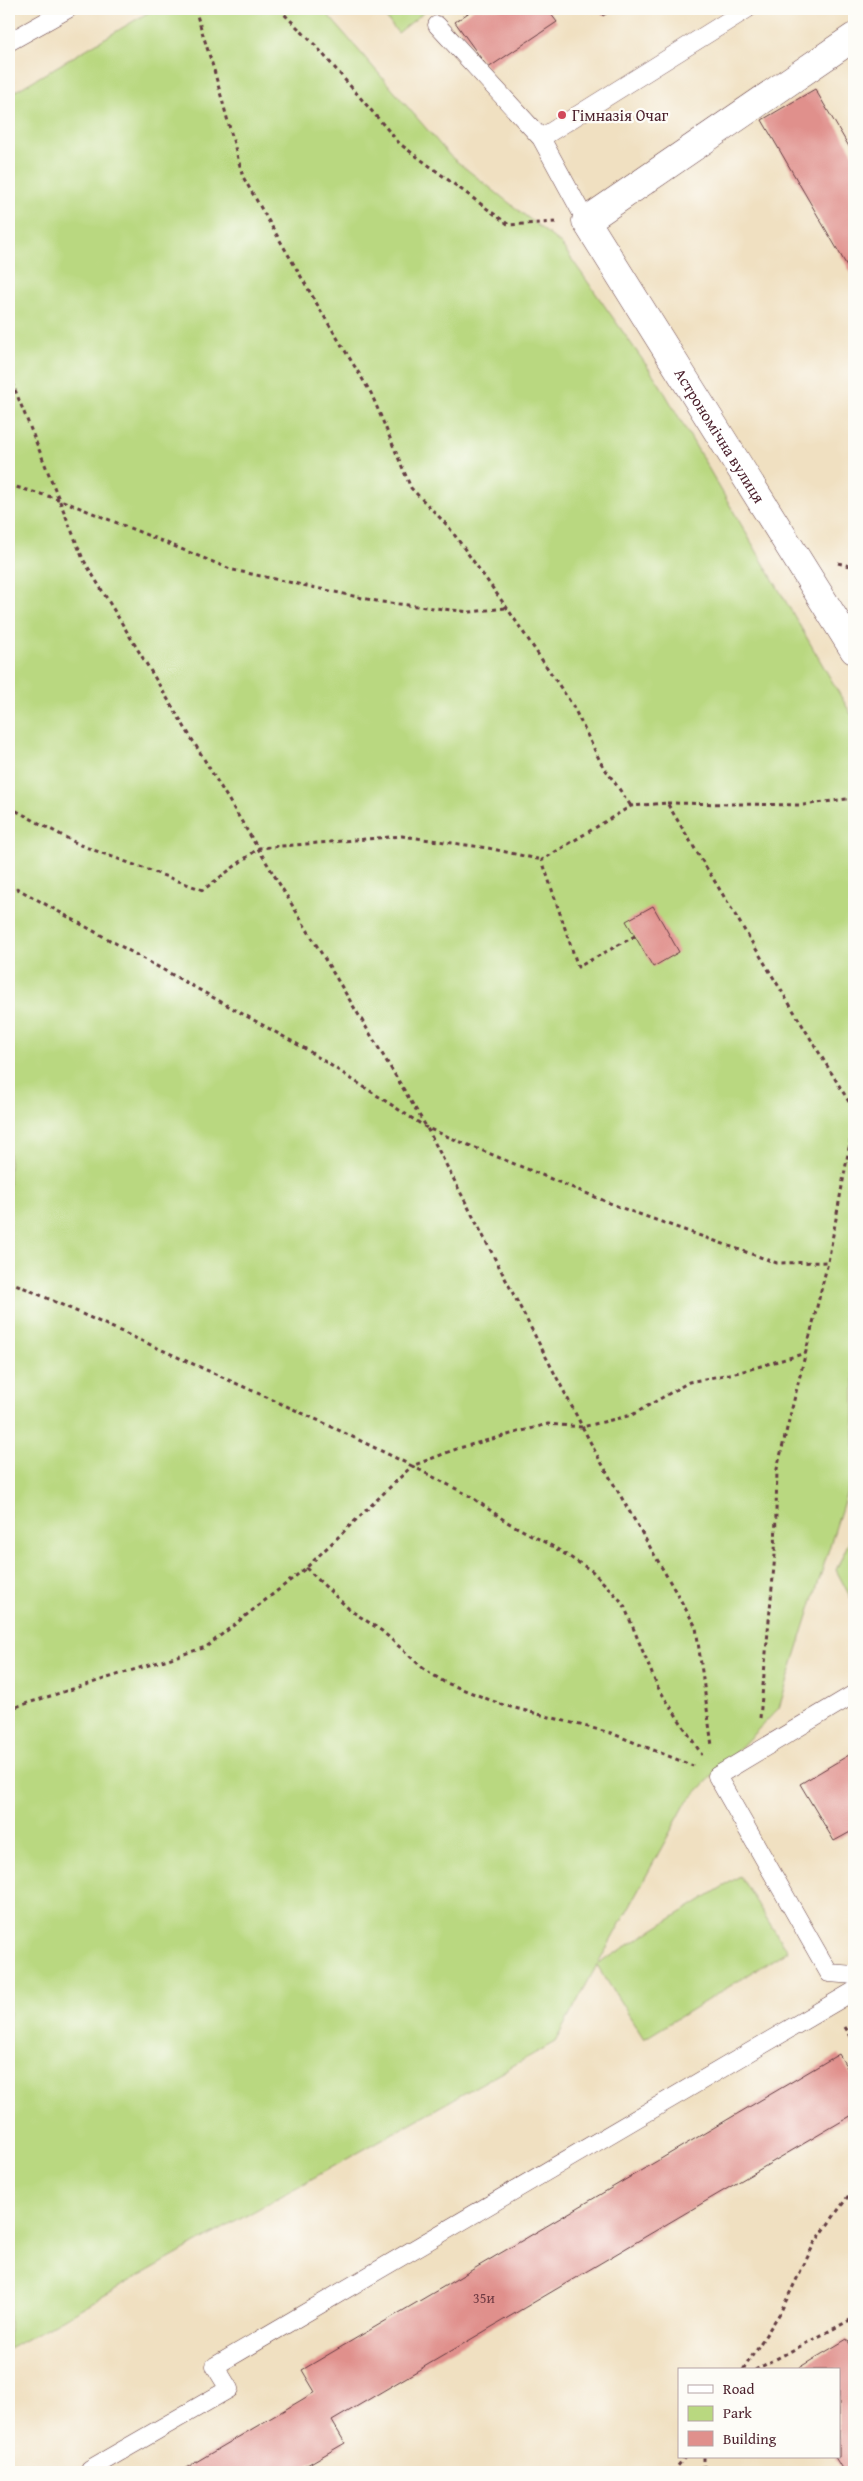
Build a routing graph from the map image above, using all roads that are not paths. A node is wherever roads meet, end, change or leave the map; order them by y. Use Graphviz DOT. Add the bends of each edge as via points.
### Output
graph roads {
  1 [pos="68,9"];
  2 [pos="747,9"];
  3 [pos="437,25"];
  4 [pos="854,37"];
  5 [pos="9,42"];
  6 [pos="541,138"];
  7 [pos="586,221"];
  8 [pos="854,650"];
  9 [pos="854,1694"];
  10 [pos="854,1975"];
  11 [pos="854,1991"];
  12 [pos="91,2472"];
  1 -- 5 [label="lane"];
  2 -- 6 [label="lane"];
  3 -- 6 [label="lane"];
  4 -- 7 [label="street"];
  6 -- 7 [label="lane"];
  7 -- 8 [label="street, Астрономічна вулиця"];
  9 -- 10 [label="lane" via="717,1776 829,1973"];
  11 -- 12 [label="lane" via="215,2366 229,2389 90,2469"];
}
